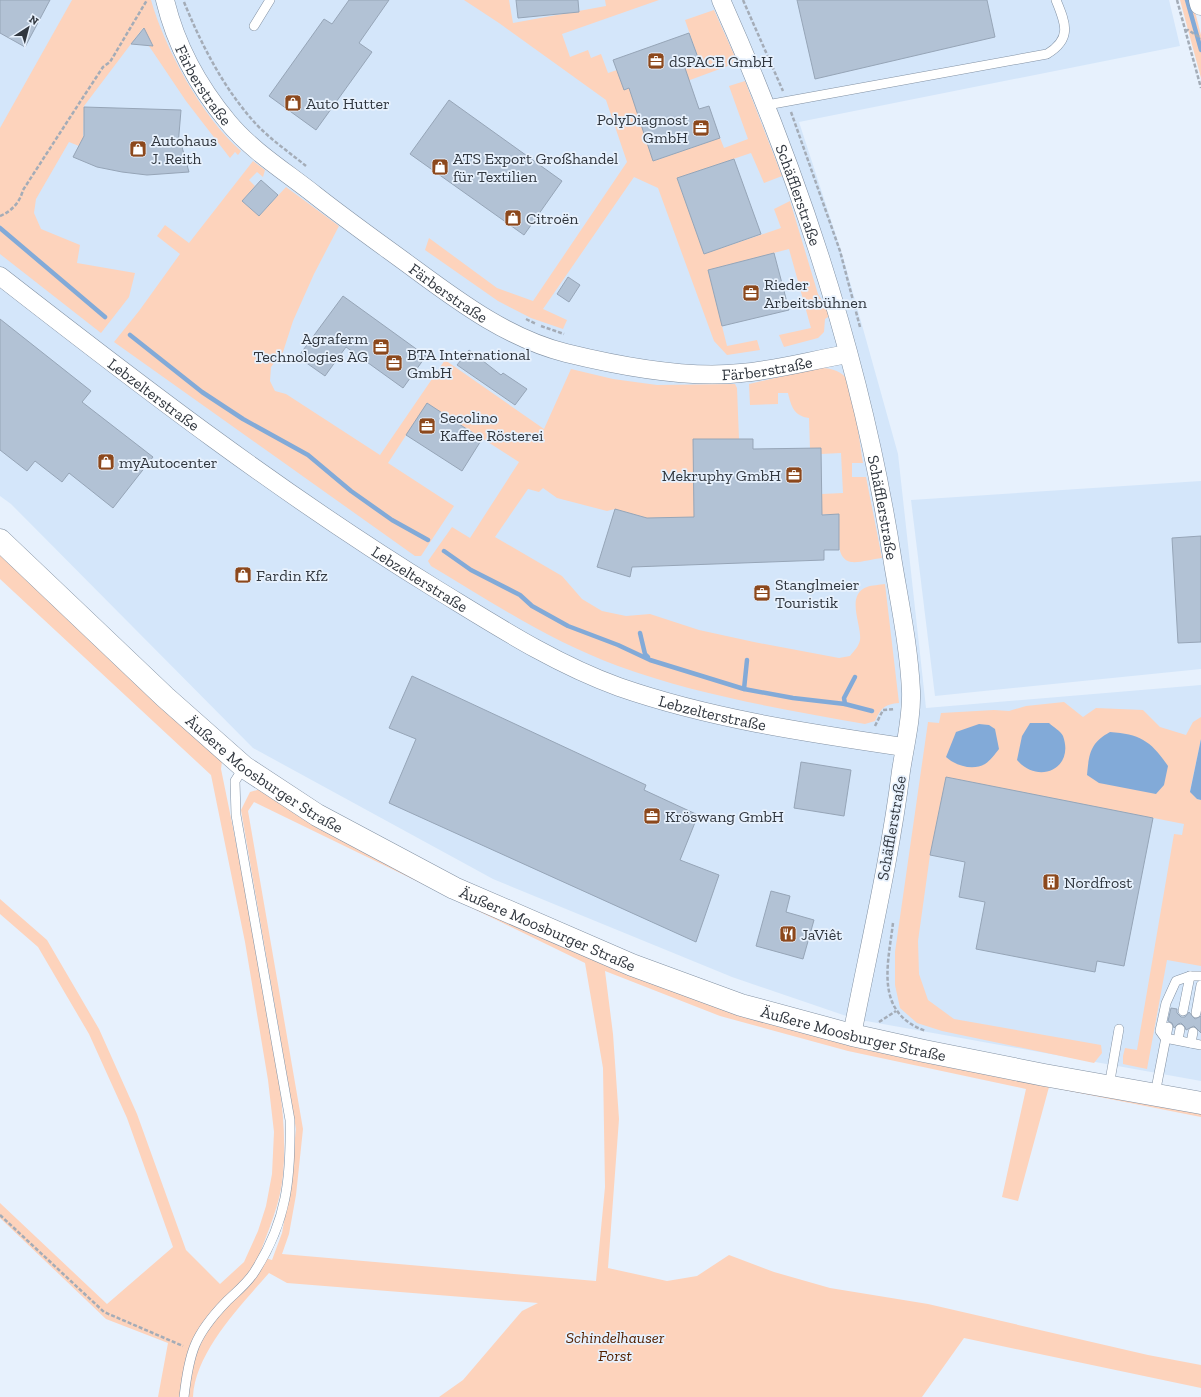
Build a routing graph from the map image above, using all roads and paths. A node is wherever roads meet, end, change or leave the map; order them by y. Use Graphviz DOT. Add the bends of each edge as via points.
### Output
graph roads {
  1 [pos="147,0"];
  2 [pos="165,0"];
  3 [pos="183,0"];
  4 [pos="270,0"];
  5 [pos="721,0"];
  6 [pos="1056,0"];
  7 [pos="1177,0"];
  8 [pos="1200,0"];
  9 [pos="1201,4"];
  10 [pos="254,26"];
  11 [pos="1185,31"];
  12 [pos="1201,38"];
  13 [pos="1201,88"];
  14 [pos="767,105"];
  15 [pos="311,170"];
  16 [pos="0,216"];
  17 [pos="0,276"];
  18 [pos="525,319"];
  19 [pos="570,336"];
  20 [pos="848,354"];
  21 [pos="0,540"];
  22 [pos="910,710"];
  23 [pos="872,728"];
  24 [pos="904,748"];
  25 [pos="244,767"];
  26 [pos="1190,976"];
  27 [pos="1201,976"];
  28 [pos="1176,981"];
  29 [pos="1201,990"];
  30 [pos="1171,1008"];
  31 [pos="896,1011"];
  32 [pos="1183,1011"];
  33 [pos="1196,1013"];
  34 [pos="854,1027"];
  35 [pos="1168,1027"];
  36 [pos="1119,1029"];
  37 [pos="1180,1029"];
  38 [pos="1193,1032"];
  39 [pos="1165,1038"];
  40 [pos="1178,1040"];
  41 [pos="1191,1043"];
  42 [pos="1201,1045"];
  43 [pos="1109,1086"];
  44 [pos="1155,1094"];
  45 [pos="1201,1103"];
  46 [pos="0,1215"];
  47 [pos="193,1350"];
  48 [pos="184,1397"];
  1 -- 16 [label="path" via="110,62 103,67 23,190 21,198 8,213"];
  2 -- 20 [label="street, Färberstraße" via="175,36 199,83 241,135 350,222 488,320 565,353 649,369 687,373 741,373"];
  3 -- 15 [label="path" via="213,65 245,111 272,139"];
  4 -- 10 [label="lane"];
  5 -- 14 [label="street, Schäfflerstraße"];
  6 -- 14 [label="lane" via="1063,16 1065,34 1062,43 1046,54"];
  7 -- 11 [label="path"];
  8 -- 9 [label="street"];
  11 -- 12 [label="path" via="1188,30"];
  11 -- 13 [label="path"];
  14 -- 20 [label="street, Schäfflerstraße" via="848,314"];
  17 -- 24 [label="street, Lebzelterstraße" via="114,364 312,509 514,638 618,686 681,705 748,721"];
  18 -- 19 [label="path"];
  20 -- 22 [label="street, Schäfflerstraße" via="870,440 889,534 906,648 911,692"];
  21 -- 25 [label="street, Äußere Moosburger Straße" via="164,697"];
  22 -- 23 [label="path" via="883,710 876,726"];
  22 -- 24 [label="street, Schäfflerstraße"];
  24 -- 34 [label="street, Schäfflerstraße" via="898,797"];
  25 -- 34 [label="street, Äußere Moosburger Straße" via="317,815 454,888 512,914 632,965 734,1002"];
  25 -- 47 [label="lane" via="235,781 236,815 290,1120 290,1160 286,1198 274,1238 254,1273 200,1333"];
  26 -- 27 [label="lane"];
  26 -- 28 [label="lane"];
  26 -- 32 [label="lane"];
  28 -- 30 [label="lane"];
  28 -- 39 [label="lane" via="1166,1003 1160,1031"];
  29 -- 33 [label="lane"];
  31 -- 34 [label="path" via="876,1024"];
  34 -- 43 [label="street, Äußere Moosburger Straße" via="1037,1074"];
  35 -- 39 [label="lane"];
  36 -- 43 [label="lane"];
  37 -- 40 [label="lane"];
  38 -- 41 [label="lane"];
  39 -- 40 [label="lane"];
  39 -- 44 [label="lane"];
  40 -- 41 [label="lane"];
  41 -- 42 [label="lane"];
  43 -- 44 [label="street, Äußere Moosburger Straße"];
  44 -- 45 [label="street, Äußere Moosburger Straße"];
  46 -- 47 [label="path" via="104,1312"];
  47 -- 48 [label="lane" via="188,1362"];
}
